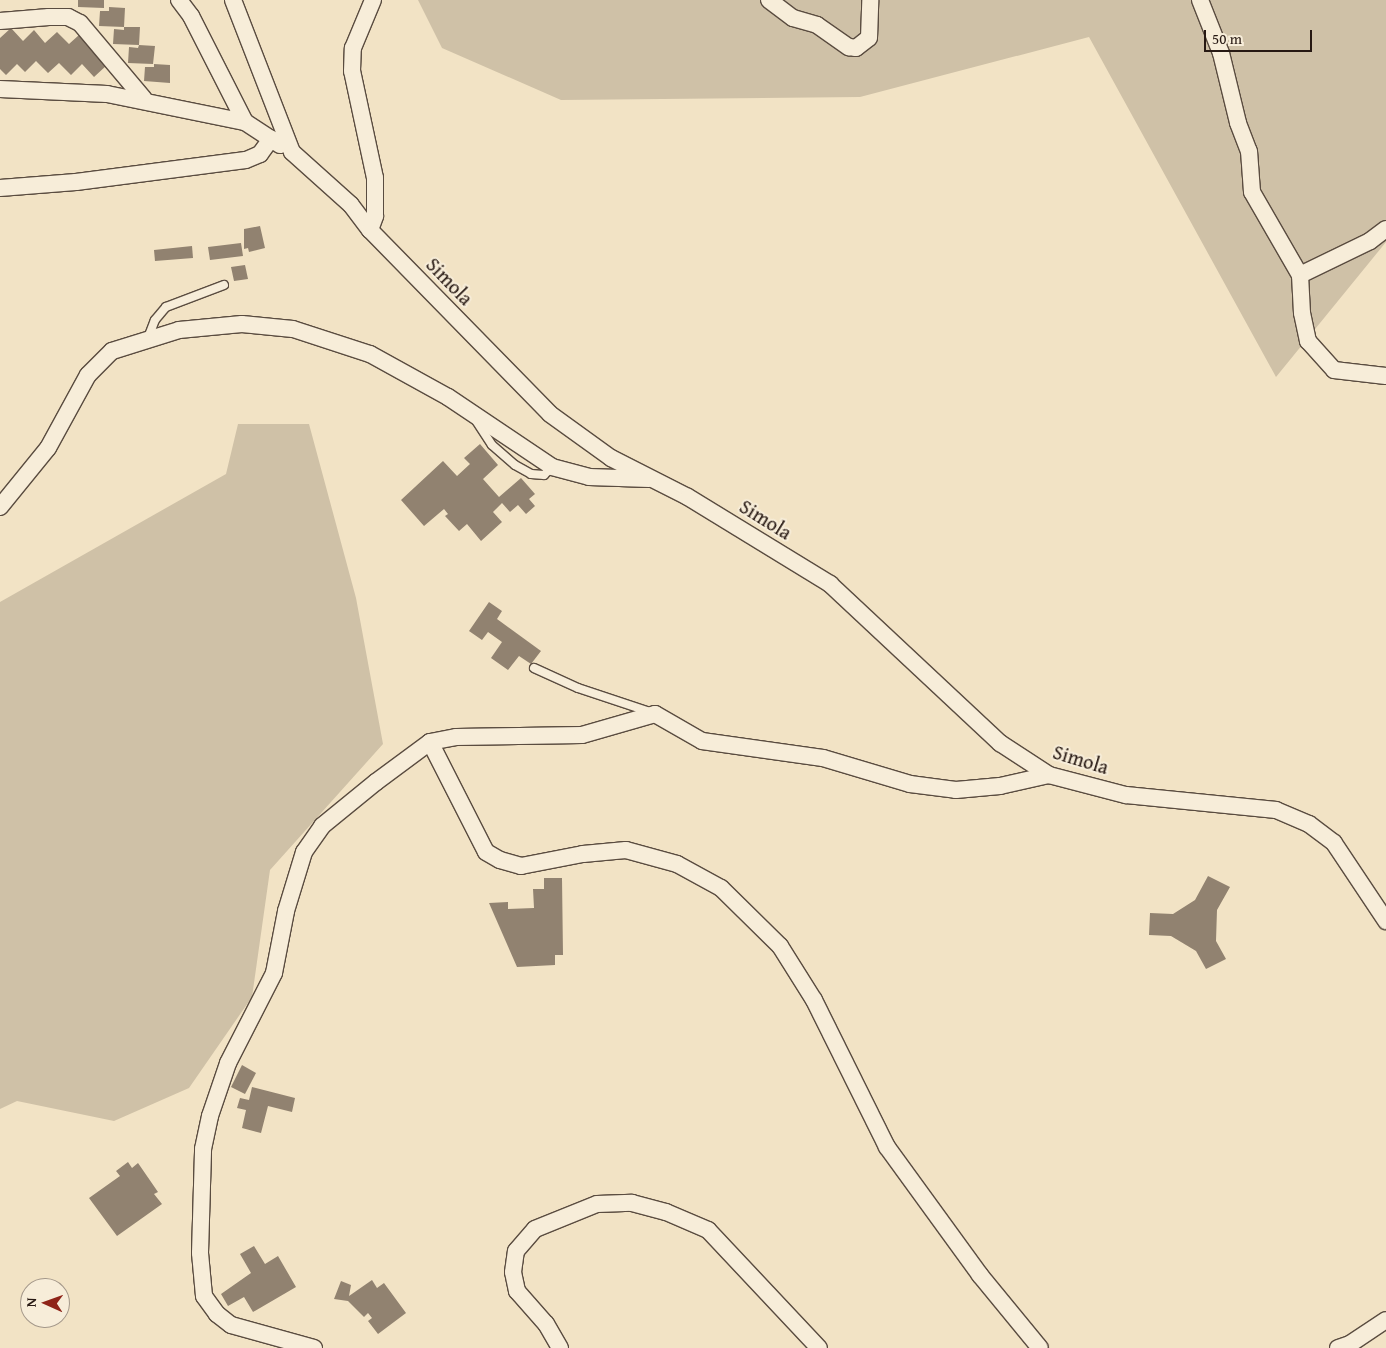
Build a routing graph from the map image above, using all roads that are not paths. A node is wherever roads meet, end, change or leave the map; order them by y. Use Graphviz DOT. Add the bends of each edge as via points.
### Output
graph roads {
  1 [pos="179,0"];
  2 [pos="233,0"];
  3 [pos="373,0"];
  4 [pos="769,0"];
  5 [pos="870,0"];
  6 [pos="1200,0"];
  7 [pos="0,21"];
  8 [pos="0,89"];
  9 [pos="144,99"];
  10 [pos="245,122"];
  11 [pos="271,139"];
  12 [pos="292,152"];
  13 [pos="0,188"];
  14 [pos="370,230"];
  15 [pos="1386,230"];
  16 [pos="1300,275"];
  17 [pos="224,285"];
  18 [pos="148,338"];
  19 [pos="1386,376"];
  20 [pos="655,480"];
  21 [pos="0,507"];
  22 [pos="534,668"];
  23 [pos="654,714"];
  24 [pos="430,742"];
  25 [pos="1049,775"];
  26 [pos="1386,920"];
  27 [pos="1386,1320"];
  28 [pos="314,1348"];
  29 [pos="560,1348"];
  30 [pos="820,1348"];
  31 [pos="1040,1348"];
  32 [pos="1338,1348"];
  1 -- 10 [label="street" via="191,16"];
  2 -- 12 [label="street, Simola"];
  3 -- 14 [label="street" via="354,48 352,71 375,178 375,216"];
  4 -- 5 [label="street" via="793,18 818,25 849,47 856,48 868,38"];
  6 -- 16 [label="street" via="1221,53 1249,151 1252,192"];
  7 -- 9 [label="street" via="68,17 80,23"];
  8 -- 9 [label="street"];
  9 -- 10 [label="street"];
  10 -- 11 [label="street"];
  11 -- 12 [label="street"];
  11 -- 13 [label="street" via="260,154 246,160 76,182"];
  12 -- 14 [label="street, Simola" via="351,205"];
  14 -- 20 [label="street, Simola" via="550,414 611,458"];
  15 -- 16 [label="street"];
  16 -- 19 [label="street" via="1302,313 1308,341 1321,358 1334,370"];
  17 -- 18 [label="lane" via="166,307 155,320"];
  18 -- 20 [label="street" via="179,330 242,324 293,329 370,354 472,414 552,468 589,477"];
  18 -- 21 [label="street" via="112,351 97,363 48,448"];
  20 -- 25 [label="street, Simola" via="830,584 1000,743"];
  22 -- 23 [label="lane" via="578,688"];
  23 -- 24 [label="street" via="582,735 456,737"];
  23 -- 25 [label="street" via="702,741 822,758 910,784 956,790 1000,786"];
  24 -- 28 [label="street" via="322,826 304,852 286,911 274,973 228,1063 203,1149 200,1253 204,1296 217,1314 231,1325"];
  24 -- 31 [label="street" via="486,852 521,866 583,854 626,850 677,864 721,888 780,946 814,1000 887,1147 980,1275"];
  25 -- 26 [label="street, Simola" via="1126,795 1276,810 1309,824 1334,843"];
  27 -- 32 [label="street" via="1350,1344"];
  29 -- 30 [label="street" via="546,1324 517,1291 513,1272 516,1251 535,1229 597,1204 632,1202 708,1230"];
}
